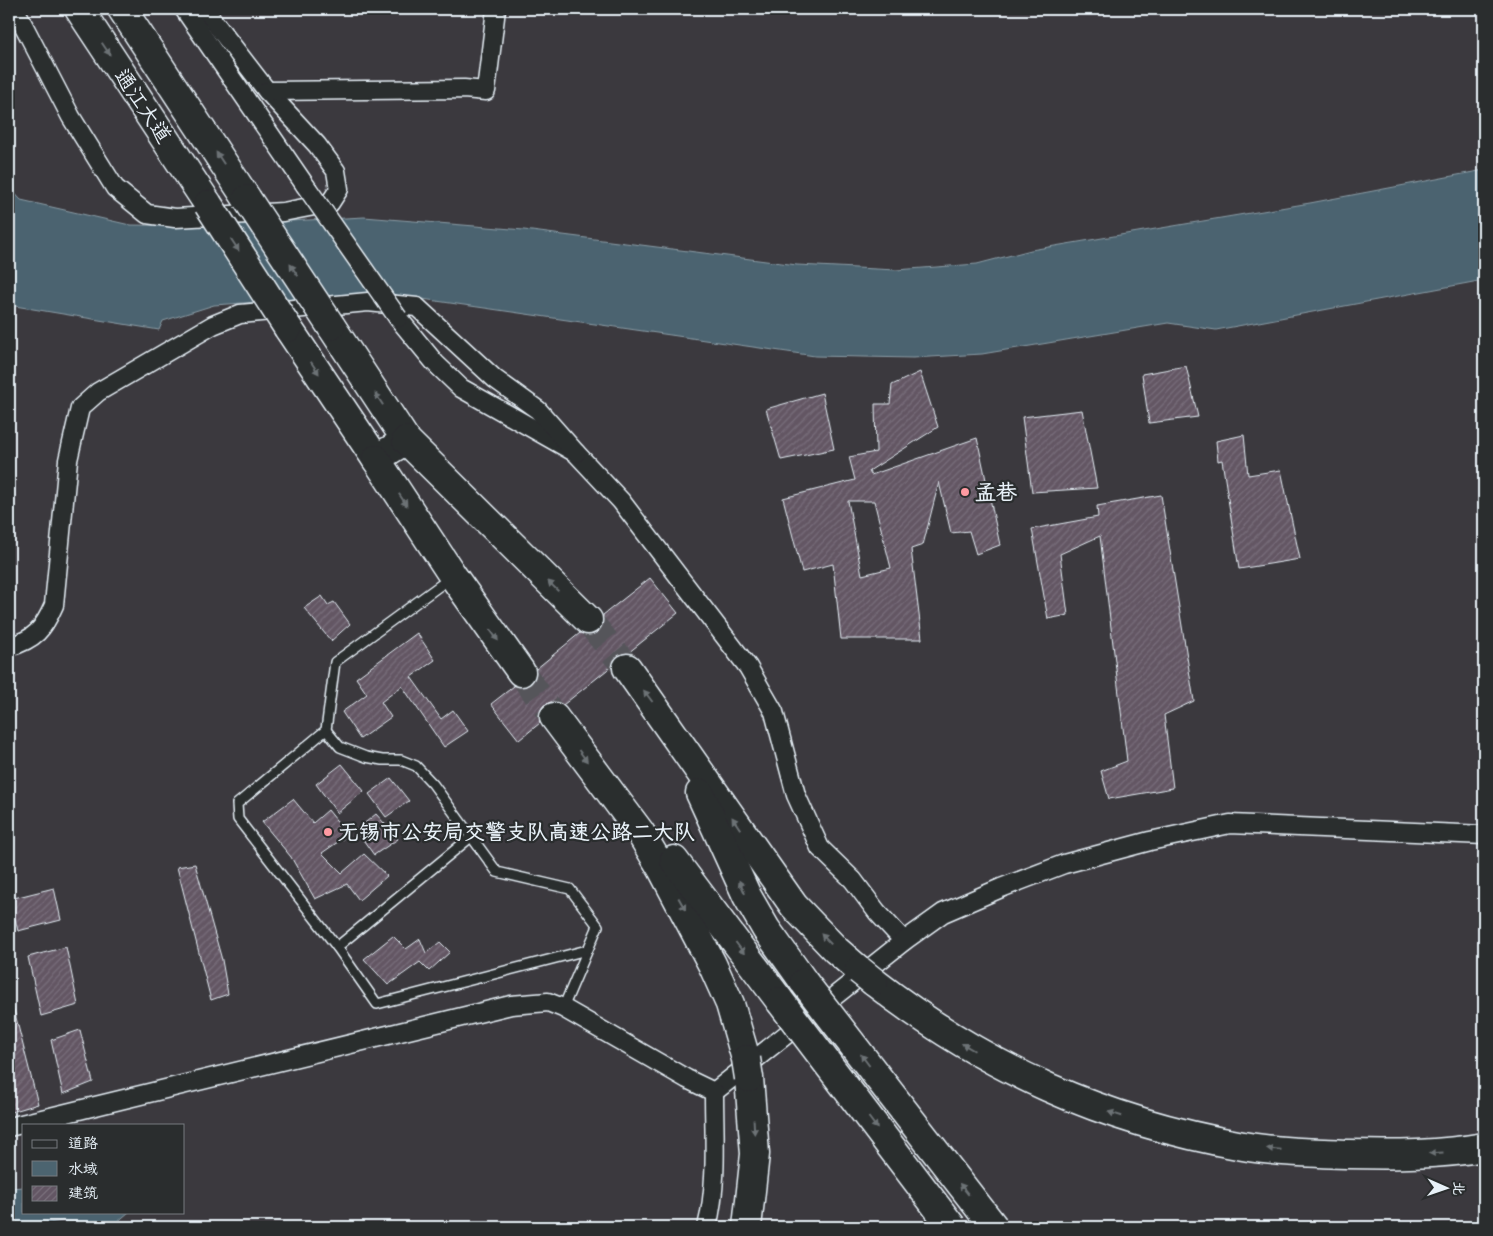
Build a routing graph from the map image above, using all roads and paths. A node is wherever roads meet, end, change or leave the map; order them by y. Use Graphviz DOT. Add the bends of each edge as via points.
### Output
graph roads {
  1 [pos="15,9"];
  2 [pos="79,9"];
  3 [pos="122,9"];
  4 [pos="184,9"];
  5 [pos="204,9"];
  6 [pos="496,9"];
  7 [pos="267,91"];
  8 [pos="406,440"];
  9 [pos="576,453"];
  10 [pos="376,459"];
  11 [pos="452,576"];
  12 [pos="588,620"];
  13 [pos="9,647"];
  14 [pos="627,668"];
  15 [pos="521,672"];
  16 [pos="554,717"];
  17 [pos="669,725"];
  18 [pos="326,730"];
  19 [pos="640,832"];
  20 [pos="1484,834"];
  21 [pos="472,836"];
  22 [pos="904,941"];
  23 [pos="337,947"];
  24 [pos="587,950"];
  25 [pos="563,1008"];
  26 [pos="714,1092"];
  27 [pos="9,1127"];
  28 [pos="1484,1148"];
  29 [pos="707,1227"];
  30 [pos="746,1227"];
  31 [pos="952,1227"];
  32 [pos="994,1227"];
  1 -- 7 [label="street" via="71,117 115,188 147,214 176,218 234,215 283,212 330,203 339,189 336,171 318,145"];
  2 -- 10 [label="highway, 通江大道, one-way, bridge"];
  8 -- 3 [label="highway, 通江大道, one-way, bridge"];
  4 -- 9 [label="street, bridge" via="398,318 435,363 461,388"];
  5 -- 7 [label="street"];
  6 -- 7 [label="street" via="486,91"];
  8 -- 10 [label="highway"];
  12 -- 8 [label="highway, one-way"];
  9 -- 13 [label="street" via="538,410 495,379 417,307 368,302 240,314 213,325 106,388 80,408 68,460 54,605 44,627 26,642"];
  9 -- 22 [label="street" via="621,501 748,668 774,712 796,795 820,848 853,880"];
  10 -- 11 [label="highway, one-way"];
  11 -- 15 [label="highway, one-way"];
  11 -- 18 [label="lane" via="335,662"];
  17 -- 14 [label="highway, one-way"];
  16 -- 19 [label="highway, one-way"];
  28 -- 17 [label="highway, one-way" via="1390,1155 1317,1153 1245,1146 1173,1131 1101,1110 1030,1080 967,1047 906,1006 867,976 794,906"];
  32 -- 17 [label="highway, one-way, bridge" via="766,929 747,896"];
  18 -- 21 [label="lane" via="340,747 366,757 401,760 416,766"];
  18 -- 23 [label="lane" via="236,804 238,819"];
  19 -- 30 [label="highway, one-way" via="691,920 712,964 730,1004 748,1069 755,1154"];
  19 -- 31 [label="highway, one-way, bridge" via="673,859"];
  20 -- 22 [label="street" via="1230,824 1064,864 943,913"];
  21 -- 23 [label="lane"];
  21 -- 24 [label="lane" via="497,872 570,889 598,926"];
  22 -- 26 [label="street"];
  23 -- 24 [label="lane" via="377,1004"];
  24 -- 25 [label="lane"];
  25 -- 26 [label="street"];
  25 -- 27 [label="street" via="548,1002 511,1004"];
  26 -- 29 [label="street" via="714,1166"];
}
